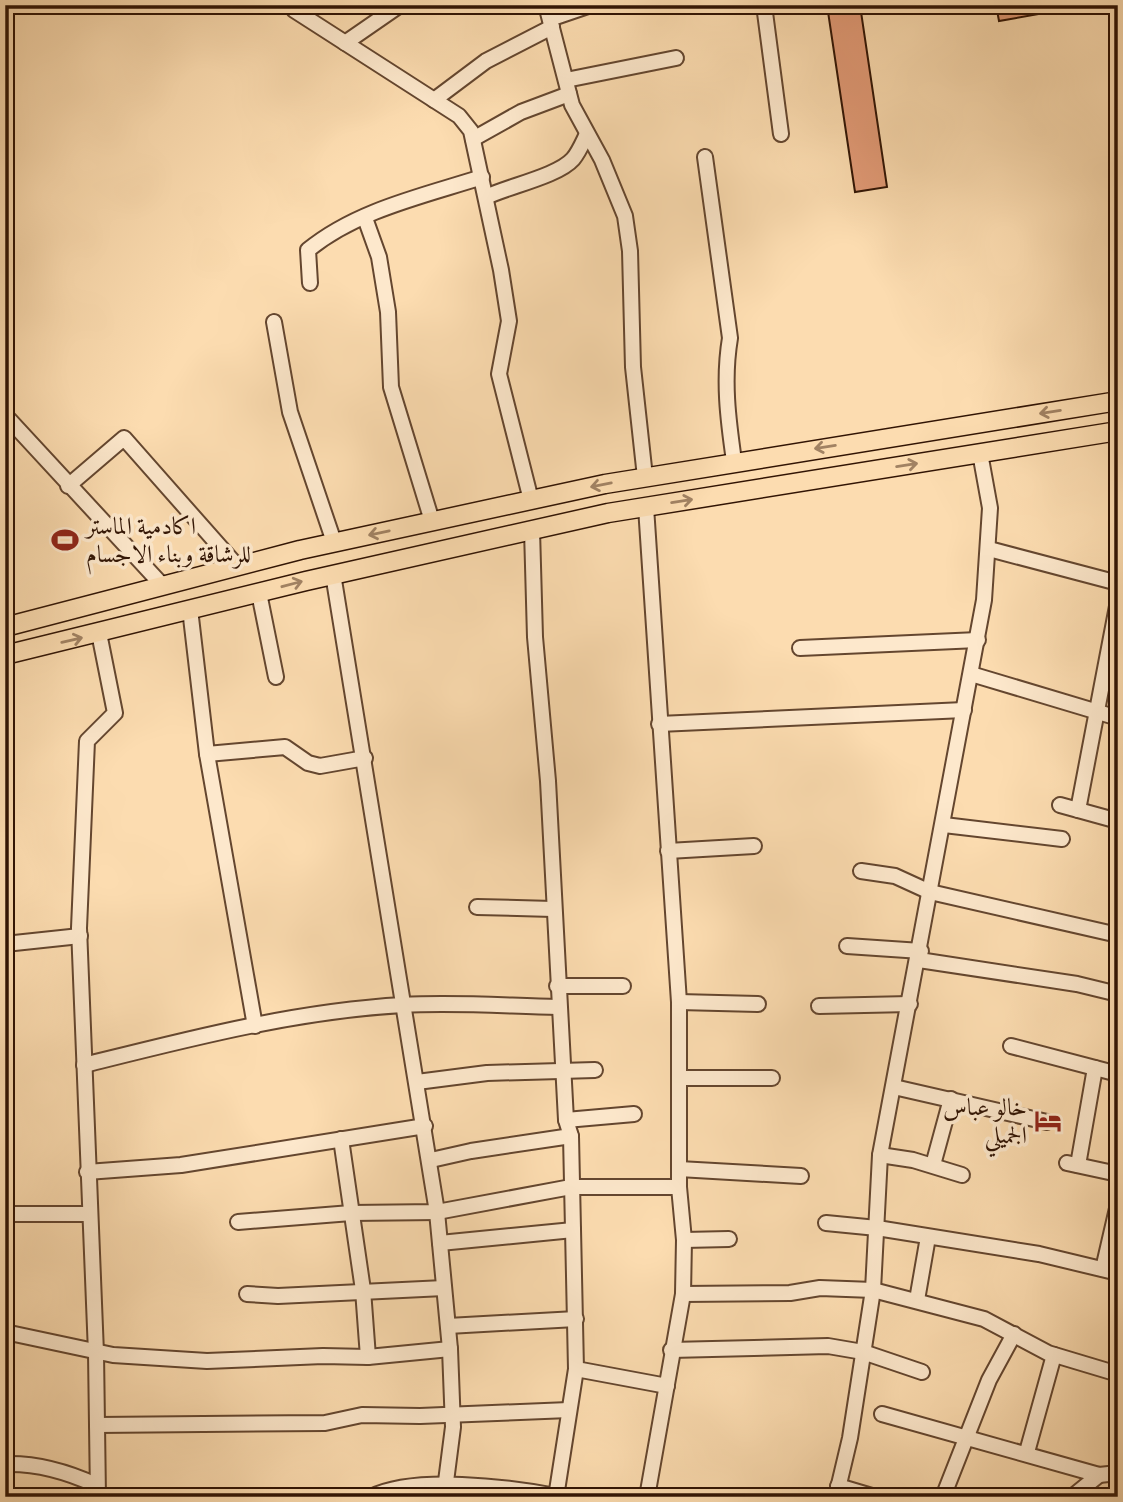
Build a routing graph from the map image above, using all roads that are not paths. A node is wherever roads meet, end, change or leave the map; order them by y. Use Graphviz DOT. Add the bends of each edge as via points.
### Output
graph roads {
  1 [pos="292,5"];
  2 [pos="400,5"];
  3 [pos="592,5"];
  4 [pos="764,5"];
  5 [pos="549,17"];
  6 [pos="345,43"];
  7 [pos="676,58"];
  8 [pos="567,87"];
  9 [pos="435,100"];
  10 [pos="587,134"];
  11 [pos="781,134"];
  12 [pos="472,139"];
  13 [pos="705,157"];
  14 [pos="482,177"];
  15 [pos="486,197"];
  16 [pos="365,218"];
  17 [pos="310,283"];
  18 [pos="274,322"];
  19 [pos="1118,401"];
  20 [pos="5,415"];
  21 [pos="1118,431"];
  22 [pos="980,453"];
  23 [pos="734,461"];
  24 [pos="645,477"];
  25 [pos="68,486"];
  26 [pos="531,499"];
  27 [pos="646,507"];
  28 [pos="432,521"];
  29 [pos="531,530"];
  30 [pos="334,542"];
  31 [pos="989,549"];
  32 [pos="237,566"];
  33 [pos="333,574"];
  34 [pos="1118,583"];
  35 [pos="163,586"];
  36 [pos="259,593"];
  37 [pos="1118,601"];
  38 [pos="190,609"];
  39 [pos="168,615"];
  40 [pos="5,627"];
  41 [pos="99,633"];
  42 [pos="978,640"];
  43 [pos="800,648"];
  44 [pos="5,655"];
  45 [pos="971,674"];
  46 [pos="276,677"];
  47 [pos="964,710"];
  48 [pos="1098,712"];
  49 [pos="1118,718"];
  50 [pos="659,724"];
  51 [pos="207,754"];
  52 [pos="365,758"];
  53 [pos="1060,805"];
  54 [pos="1078,810"];
  55 [pos="1118,821"];
  56 [pos="944,825"];
  57 [pos="1062,839"];
  58 [pos="754,846"];
  59 [pos="668,851"];
  60 [pos="861,871"];
  61 [pos="930,891"];
  62 [pos="477,907"];
  63 [pos="553,909"];
  64 [pos="1118,935"];
  65 [pos="80,936"];
  66 [pos="5,944"];
  67 [pos="847,946"];
  68 [pos="920,956"];
  69 [pos="557,986"];
  70 [pos="623,986"];
  71 [pos="1118,994"];
  72 [pos="679,1002"];
  73 [pos="758,1004"];
  74 [pos="910,1004"];
  75 [pos="403,1005"];
  76 [pos="819,1006"];
  77 [pos="558,1007"];
  78 [pos="255,1026"];
  79 [pos="1011,1046"];
  80 [pos="84,1065"];
  81 [pos="1095,1068"];
  82 [pos="595,1070"];
  83 [pos="563,1071"];
  84 [pos="1118,1074"];
  85 [pos="681,1078"];
  86 [pos="772,1078"];
  87 [pos="417,1082"];
  88 [pos="894,1087"];
  89 [pos="951,1099"];
  90 [pos="634,1114"];
  91 [pos="566,1120"];
  92 [pos="1047,1122"];
  93 [pos="425,1126"];
  94 [pos="571,1136"];
  95 [pos="341,1139"];
  96 [pos="880,1155"];
  97 [pos="431,1160"];
  98 [pos="933,1165"];
  99 [pos="679,1169"];
  100 [pos="87,1172"];
  101 [pos="1118,1174"];
  102 [pos="962,1175"];
  103 [pos="801,1176"];
  104 [pos="571,1187"];
  105 [pos="679,1187"];
  106 [pos="1118,1204"];
  107 [pos="437,1212"];
  108 [pos="351,1213"];
  109 [pos="5,1214"];
  110 [pos="89,1214"];
  111 [pos="238,1222"];
  112 [pos="826,1223"];
  113 [pos="877,1228"];
  114 [pos="573,1230"];
  115 [pos="928,1237"];
  116 [pos="729,1239"];
  117 [pos="684,1240"];
  118 [pos="440,1243"];
  119 [pos="1110,1271"];
  120 [pos="444,1288"];
  121 [pos="363,1290"];
  122 [pos="873,1290"];
  123 [pos="247,1294"];
  124 [pos="683,1294"];
  125 [pos="917,1300"];
  126 [pos="576,1319"];
  127 [pos="448,1326"];
  128 [pos="5,1332"];
  129 [pos="1014,1334"];
  130 [pos="450,1349"];
  131 [pos="671,1350"];
  132 [pos="863,1352"];
  133 [pos="96,1353"];
  134 [pos="1054,1355"];
  135 [pos="368,1357"];
  136 [pos="576,1369"];
  137 [pos="922,1372"];
  138 [pos="1118,1374"];
  139 [pos="667,1386"];
  140 [pos="569,1410"];
  141 [pos="453,1413"];
  142 [pos="882,1414"];
  143 [pos="97,1425"];
  144 [pos="967,1437"];
  145 [pos="1027,1452"];
  146 [pos="5,1464"];
  147 [pos="1118,1473"];
  148 [pos="1098,1475"];
  149 [pos="97,1491"];
  150 [pos="444,1491"];
  151 [pos="837,1491"];
  152 [pos="386,1493"];
  153 [pos="556,1496"];
  154 [pos="371,1497"];
  155 [pos="647,1497"];
  156 [pos="875,1497"];
  157 [pos="943,1497"];
  158 [pos="1072,1497"];
  1 -- 6 [label="street"];
  2 -- 6 [label="street"];
  3 -- 5 [label="street"];
  4 -- 11 [label="street"];
  5 -- 8 [label="street"];
  5 -- 9 [label="street"];
  6 -- 9 [label="street"];
  7 -- 8 [label="street"];
  8 -- 10 [label="street"];
  8 -- 12 [label="street"];
  9 -- 12 [label="street" via="459,116"];
  10 -- 15 [label="street" via="573,159 556,172"];
  10 -- 24 [label="street" via="625,216 633,367"];
  12 -- 14 [label="street"];
  13 -- 23 [label="street" via="730,338 725,365"];
  14 -- 15 [label="street"];
  14 -- 16 [label="street"];
  15 -- 26 [label="street" via="509,321 499,374"];
  16 -- 17 [label="street" via="324,237 308,250"];
  16 -- 28 [label="street" via="379,257 388,312 391,387"];
  18 -- 30 [label="street" via="290,412"];
  19 -- 23 [label="main road, one-way"];
  20 -- 25 [label="street"];
  21 -- 22 [label="main road"];
  27 -- 22 [label="main road, one-way"];
  22 -- 31 [label="street" via="990,508"];
  23 -- 24 [label="main road"];
  24 -- 26 [label="main road, one-way"];
  25 -- 32 [label="street" via="124,438"];
  25 -- 35 [label="street"];
  26 -- 28 [label="main road"];
  27 -- 29 [label="main road"];
  27 -- 50 [label="street"];
  28 -- 30 [label="main road, one-way"];
  29 -- 33 [label="main road"];
  29 -- 63 [label="street"];
  30 -- 32 [label="main road"];
  31 -- 34 [label="street"];
  31 -- 42 [label="street"];
  32 -- 35 [label="main road"];
  36 -- 33 [label="main road, one-way"];
  33 -- 52 [label="street"];
  35 -- 39 [label="main road"];
  35 -- 40 [label="main road"];
  36 -- 38 [label="main road"];
  36 -- 46 [label="street"];
  37 -- 48 [label="street"];
  38 -- 39 [label="main road"];
  38 -- 51 [label="street"];
  39 -- 41 [label="main road"];
  44 -- 41 [label="main road, one-way"];
  41 -- 65 [label="street" via="114,713 88,741"];
  42 -- 43 [label="street"];
  42 -- 45 [label="street"];
  45 -- 47 [label="street"];
  45 -- 48 [label="street"];
  47 -- 50 [label="street"];
  47 -- 56 [label="street"];
  48 -- 49 [label="street"];
  48 -- 54 [label="street"];
  50 -- 59 [label="street"];
  51 -- 52 [label="street" via="285,747 320,766"];
  51 -- 78 [label="street"];
  52 -- 75 [label="street"];
  53 -- 54 [label="street"];
  54 -- 55 [label="street"];
  56 -- 57 [label="street"];
  56 -- 61 [label="street"];
  58 -- 59 [label="street"];
  59 -- 72 [label="street"];
  60 -- 61 [label="street" via="895,876"];
  61 -- 64 [label="street"];
  61 -- 68 [label="street"];
  62 -- 63 [label="street"];
  63 -- 69 [label="street"];
  65 -- 66 [label="street"];
  65 -- 80 [label="street"];
  67 -- 68 [label="street"];
  68 -- 71 [label="street"];
  68 -- 74 [label="street"];
  69 -- 70 [label="street"];
  69 -- 77 [label="street"];
  72 -- 73 [label="street"];
  72 -- 85 [label="street"];
  74 -- 76 [label="street"];
  74 -- 88 [label="street"];
  75 -- 77 [label="street"];
  75 -- 78 [label="street"];
  75 -- 87 [label="street"];
  77 -- 83 [label="street"];
  78 -- 80 [label="street"];
  79 -- 81 [label="street"];
  80 -- 100 [label="street"];
  81 -- 84 [label="street"];
  81 -- 101 [label="street" via="1073,1164"];
  82 -- 83 [label="street"];
  83 -- 87 [label="street" via="487,1073"];
  83 -- 91 [label="street"];
  85 -- 86 [label="street"];
  85 -- 99 [label="street"];
  87 -- 93 [label="street"];
  88 -- 89 [label="street"];
  88 -- 96 [label="street"];
  89 -- 92 [label="street"];
  89 -- 98 [label="street"];
  90 -- 91 [label="street"];
  91 -- 94 [label="street"];
  93 -- 95 [label="street"];
  93 -- 97 [label="street"];
  94 -- 97 [label="street"];
  94 -- 104 [label="street"];
  95 -- 100 [label="street" via="181,1165"];
  95 -- 108 [label="street"];
  96 -- 98 [label="street"];
  96 -- 113 [label="street"];
  97 -- 107 [label="street"];
  98 -- 102 [label="street"];
  99 -- 103 [label="street"];
  99 -- 105 [label="street"];
  100 -- 110 [label="street"];
  104 -- 105 [label="street"];
  104 -- 107 [label="street"];
  104 -- 114 [label="street"];
  105 -- 117 [label="street"];
  106 -- 119 [label="street"];
  107 -- 108 [label="street"];
  107 -- 118 [label="street"];
  108 -- 111 [label="street"];
  108 -- 121 [label="street"];
  109 -- 110 [label="street"];
  110 -- 133 [label="street"];
  112 -- 113 [label="street"];
  113 -- 115 [label="street"];
  113 -- 122 [label="street"];
  114 -- 118 [label="street"];
  114 -- 126 [label="street"];
  115 -- 119 [label="street" via="1039,1254"];
  115 -- 125 [label="street"];
  116 -- 117 [label="street"];
  117 -- 124 [label="street"];
  118 -- 120 [label="street"];
  120 -- 121 [label="street"];
  120 -- 127 [label="street"];
  121 -- 123 [label="street"];
  121 -- 135 [label="street"];
  122 -- 124 [label="street"];
  122 -- 125 [label="street"];
  122 -- 132 [label="street"];
  124 -- 131 [label="street"];
  125 -- 129 [label="street" via="984,1319"];
  126 -- 127 [label="street"];
  126 -- 136 [label="street"];
  127 -- 130 [label="street"];
  128 -- 133 [label="street"];
  129 -- 134 [label="street"];
  129 -- 144 [label="street" via="989,1380"];
  130 -- 135 [label="street"];
  130 -- 141 [label="street"];
  131 -- 132 [label="street" via="828,1346"];
  131 -- 139 [label="street"];
  132 -- 137 [label="street"];
  132 -- 151 [label="street"];
  133 -- 135 [label="street" via="207,1361"];
  133 -- 143 [label="street"];
  134 -- 138 [label="street"];
  134 -- 145 [label="street"];
  136 -- 139 [label="street"];
  136 -- 140 [label="street"];
  139 -- 155 [label="street"];
  140 -- 141 [label="street"];
  140 -- 153 [label="street"];
  141 -- 143 [label="street" via="362,1415 325,1423"];
  141 -- 150 [label="street"];
  142 -- 144 [label="street"];
  143 -- 149 [label="street"];
  144 -- 145 [label="street"];
  144 -- 157 [label="street"];
  145 -- 148 [label="street"];
  146 -- 149 [label="street" via="76,1475"];
  147 -- 148 [label="street"];
  148 -- 158 [label="street"];
  150 -- 152 [label="street"];
  150 -- 153 [label="street" via="519,1489"];
  151 -- 156 [label="street"];
  152 -- 154 [label="street"];
}
